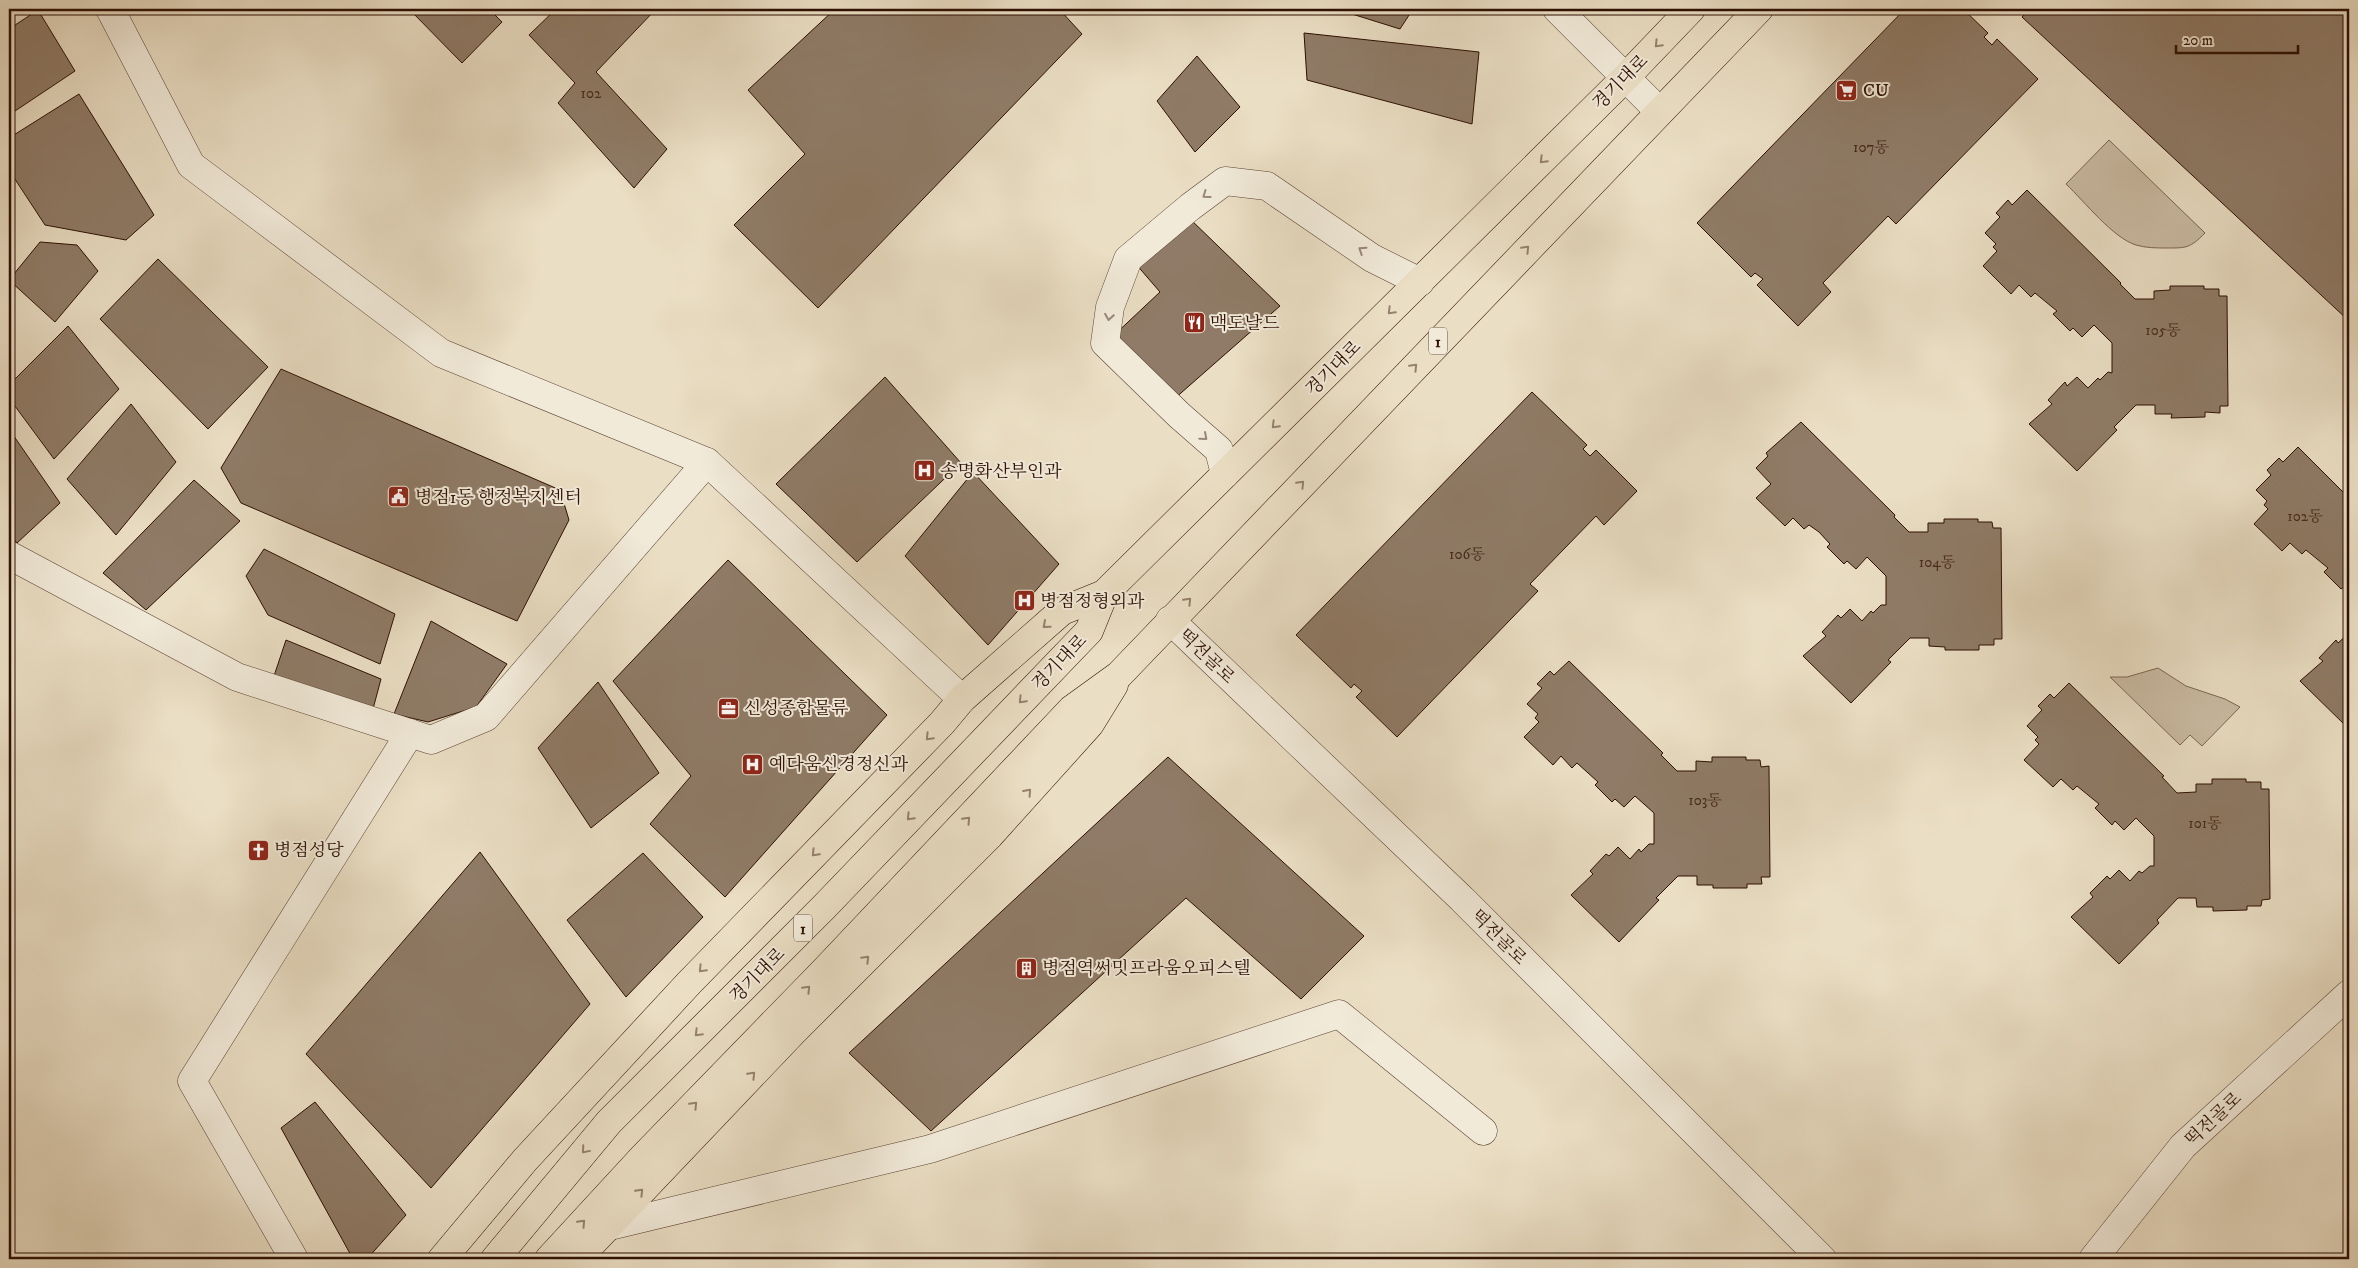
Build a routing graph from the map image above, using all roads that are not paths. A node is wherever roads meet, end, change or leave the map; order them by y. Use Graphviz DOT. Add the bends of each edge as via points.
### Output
graph roads {
  1 [pos="110,9"];
  2 [pos="1557,9"];
  3 [pos="1691,9"];
  4 [pos="1759,9"];
  5 [pos="1625,78"];
  6 [pos="1659,111"];
  7 [pos="1420,282"];
  8 [pos="707,462"];
  9 [pos="1225,474"];
  10 [pos="9,555"];
  11 [pos="1104,594"];
  12 [pos="1170,620"];
  13 [pos="1120,675"];
  14 [pos="962,699"];
  15 [pos="410,733"];
  16 [pos="2349,994"];
  17 [pos="1482,1131"];
  18 [pos="606,1227"];
  19 [pos="294,1259"];
  20 [pos="442,1259"];
  21 [pos="494,1259"];
  22 [pos="549,1259"];
  23 [pos="577,1259"];
  24 [pos="1822,1259"];
  25 [pos="2093,1259"];
  1 -- 8 [label="street" via="191,165 206,177 440,353"];
  2 -- 5 [label="street"];
  3 -- 5 [label="main road, 경기대로 / 1, one-way"];
  4 -- 6 [label="main road, 1"];
  5 -- 6 [label="street"];
  5 -- 7 [label="main road, 경기대로 / 1, one-way"];
  12 -- 6 [label="main road, 1, one-way"];
  7 -- 9 [label="main road, 경기대로 / 1, one-way"];
  7 -- 9 [label="street, one-way" via="1372,258 1267,186 1225,181 1128,259 1110,307 1105,343 1219,450"];
  8 -- 14 [label="street"];
  8 -- 15 [label="street" via="486,717 431,740"];
  9 -- 11 [label="main road, 경기대로 / 1"];
  10 -- 15 [label="street" via="238,677"];
  11 -- 14 [label="main road, one-way" via="1062,611"];
  11 -- 21 [label="main road, 경기대로 / 1, one-way" via="1089,631 825,906 609,1122"];
  12 -- 13 [label="main road, 1"];
  12 -- 24 [label="street, 떡전골로" via="1462,899"];
  18 -- 13 [label="main road, one-way" via="793,1032 990,835 1090,724"];
  22 -- 13 [label="main road, 1, one-way" via="1072,709"];
  14 -- 20 [label="main road, one-way" via="656,1018 525,1160"];
  15 -- 19 [label="street" via="192,1081"];
  16 -- 25 [label="street, 떡전골로" via="2183,1146"];
  17 -- 18 [label="street" via="1339,1014 930,1150"];
  18 -- 23 [label="main road"];
}
